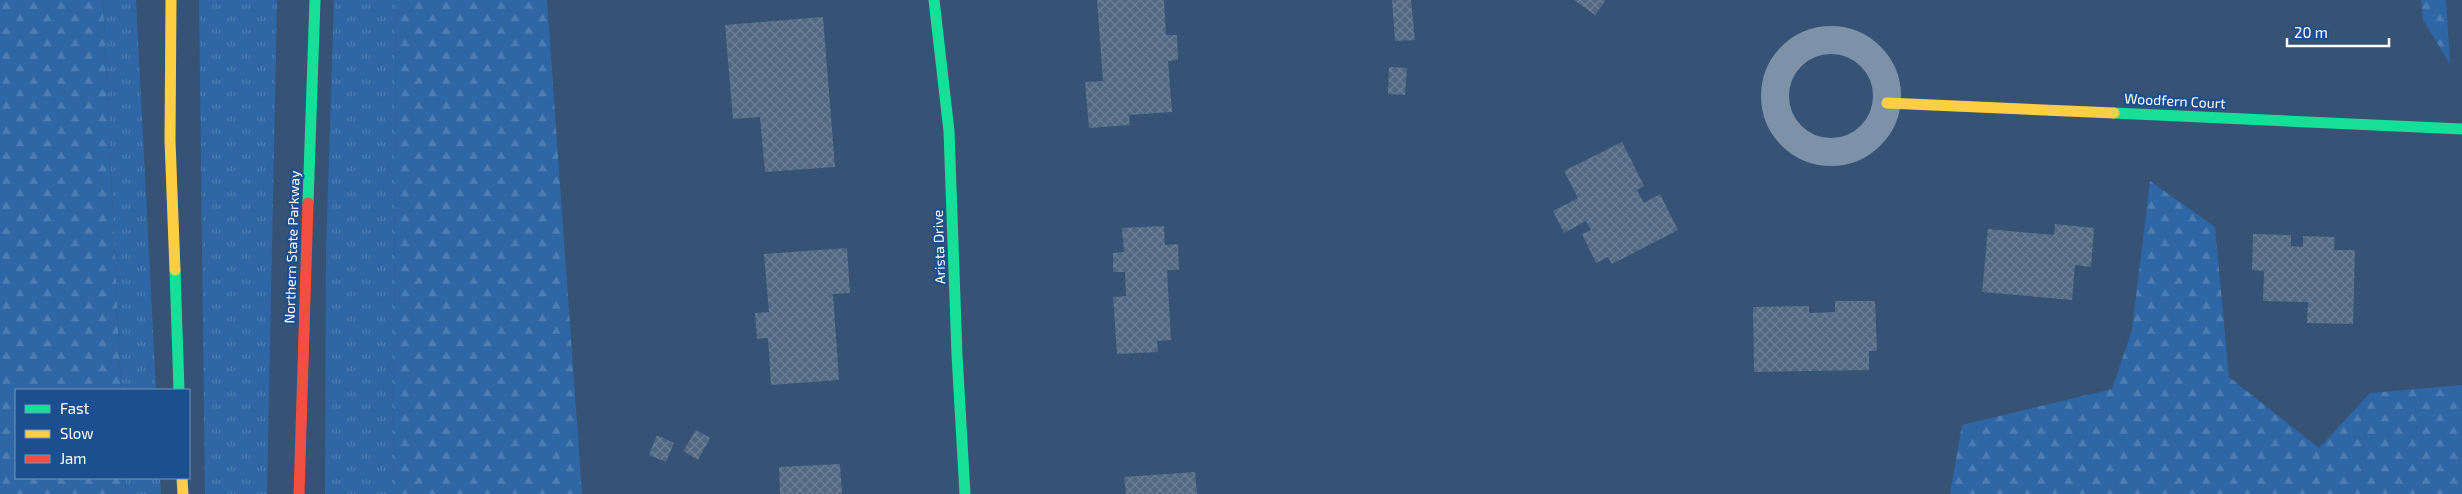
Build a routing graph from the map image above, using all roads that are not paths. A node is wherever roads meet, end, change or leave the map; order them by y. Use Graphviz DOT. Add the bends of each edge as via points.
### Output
graph roads {
  1 [pos="170,0"];
  2 [pos="315,0"];
  3 [pos="934,0"];
  4 [pos="1887,103"];
  5 [pos="2462,129"];
  6 [pos="179,389"];
  7 [pos="182,479"];
  8 [pos="182,494"];
  9 [pos="299,494"];
  10 [pos="965,494"];
  1 -- 6 [label="main road" via="170,141"];
  2 -- 9 [label="main road, Northern State Parkway"];
  3 -- 10 [label="main road, Arista Drive" via="949,131"];
  4 -- 4 [label="street" via="1887,85 1869,54 1854,44 1837,40 1820,40 1803,47 1788,59 1778,76 1774,96 1778,115 1787,132 1802,145 1821,152 1840,152 1859,146 1883,120"];
  4 -- 5 [label="main road, Woodfern Court"];
  7 -- 8 [label="main road"];
}
